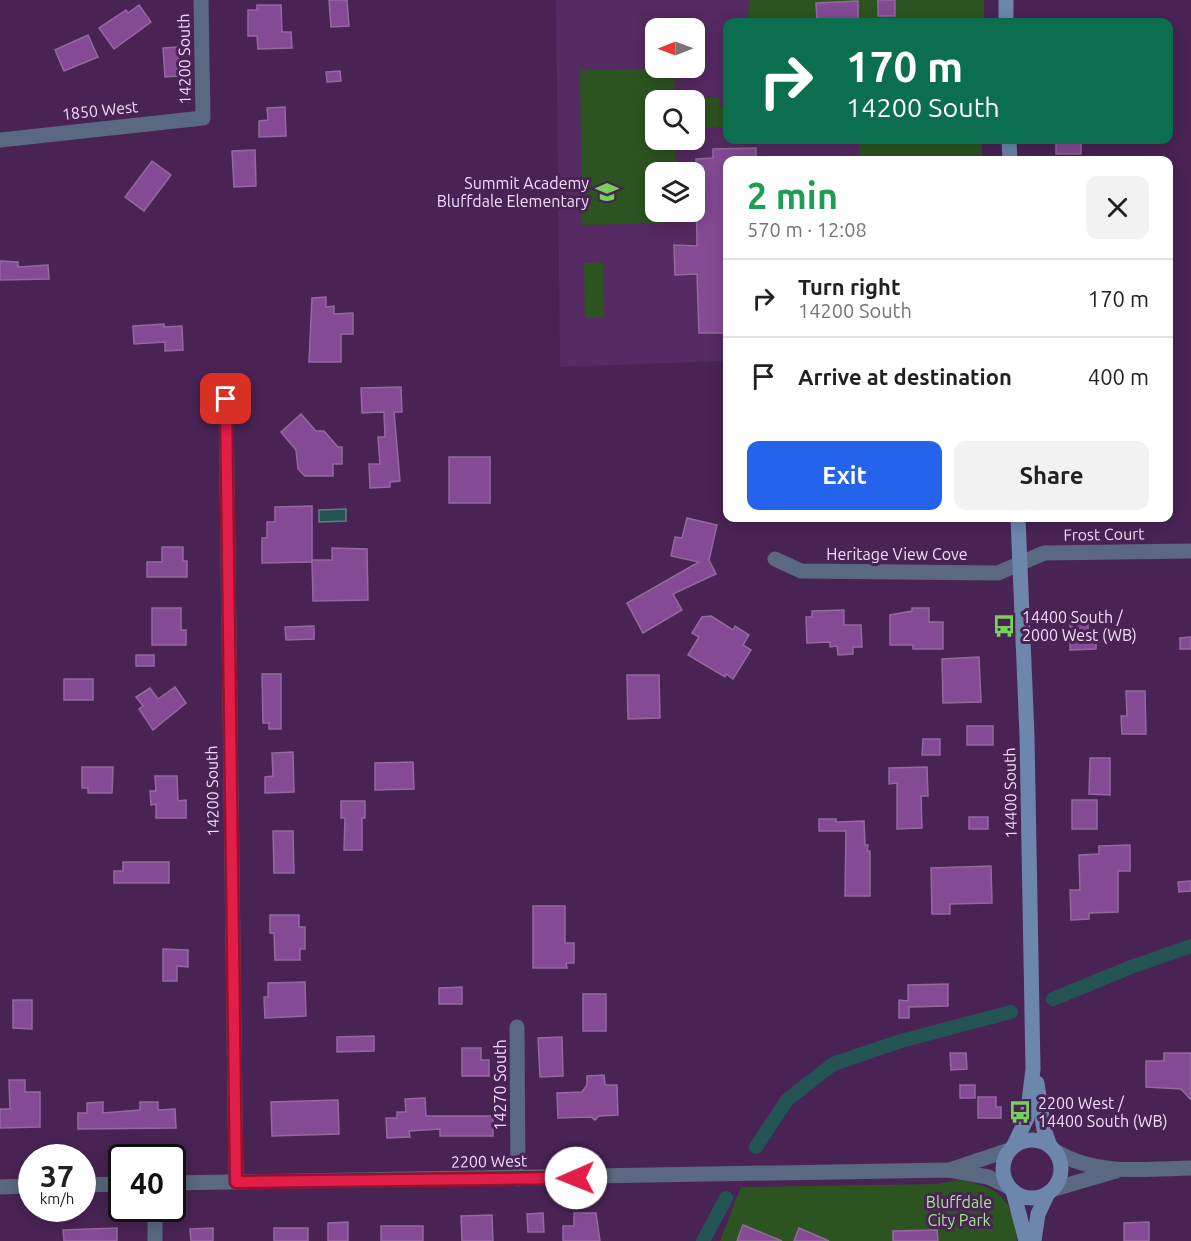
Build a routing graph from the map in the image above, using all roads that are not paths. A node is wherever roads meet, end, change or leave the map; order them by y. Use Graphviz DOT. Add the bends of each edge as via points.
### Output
graph roads {
  1 [pos="201,0"];
  2 [pos="1006,0"];
  3 [pos="1006,18"];
  4 [pos="203,118"];
  5 [pos="0,140"];
  6 [pos="226,399"];
  7 [pos="1018,522"];
  8 [pos="1191,551"];
  9 [pos="775,559"];
  10 [pos="1019,563"];
  11 [pos="517,1027"];
  12 [pos="1032,1069"];
  13 [pos="1011,1148"];
  14 [pos="1053,1149"];
  15 [pos="1191,1168"];
  16 [pos="1122,1169"];
  17 [pos="949,1170"];
  18 [pos="518,1179"];
  19 [pos="236,1182"];
  20 [pos="186,1183"];
  21 [pos="18,1186"];
  22 [pos="0,1187"];
  23 [pos="1011,1189"];
  24 [pos="1051,1191"];
  25 [pos="155,1222"];
  26 [pos="155,1241"];
  27 [pos="1026,1241"];
  28 [pos="1034,1241"];
  1 -- 4 [label="street, 14200 South"];
  2 -- 3 [label="main road"];
  4 -- 5 [label="street, 1850 West"];
  6 -- 19 [label="street, 14200 South"];
  7 -- 10 [label="main road, 14400 South"];
  8 -- 10 [label="street, Frost Court" via="1044,553"];
  9 -- 10 [label="street, Heritage View Cove" via="801,571 998,573"];
  10 -- 12 [label="main road, 14400 South" via="1027,736"];
  11 -- 18 [label="street, 14270 South"];
  12 -- 13 [label="main road, 14400 South" via="1027,1118"];
  12 -- 14 [label="main road, 14400 South" via="1044,1130"];
  13 -- 14 [label="main road" via="1032,1139"];
  13 -- 17 [label="street, 2200 West"];
  13 -- 23 [label="main road" via="1003,1170"];
  14 -- 16 [label="street" via="1084,1165"];
  14 -- 24 [label="main road" via="1061,1170"];
  15 -- 16 [label="street"];
  16 -- 24 [label="street"];
  17 -- 18 [label="street, 2200 West"];
  17 -- 23 [label="street, 2200 West" via="988,1177"];
  18 -- 19 [label="street, 2200 West"];
  19 -- 20 [label="street, 2200 West"];
  21 -- 22 [label="street"];
  23 -- 24 [label="main road" via="1031,1198"];
  23 -- 27 [label="main road"];
  24 -- 28 [label="main road" via="1038,1214"];
  25 -- 26 [label="street"];
}
